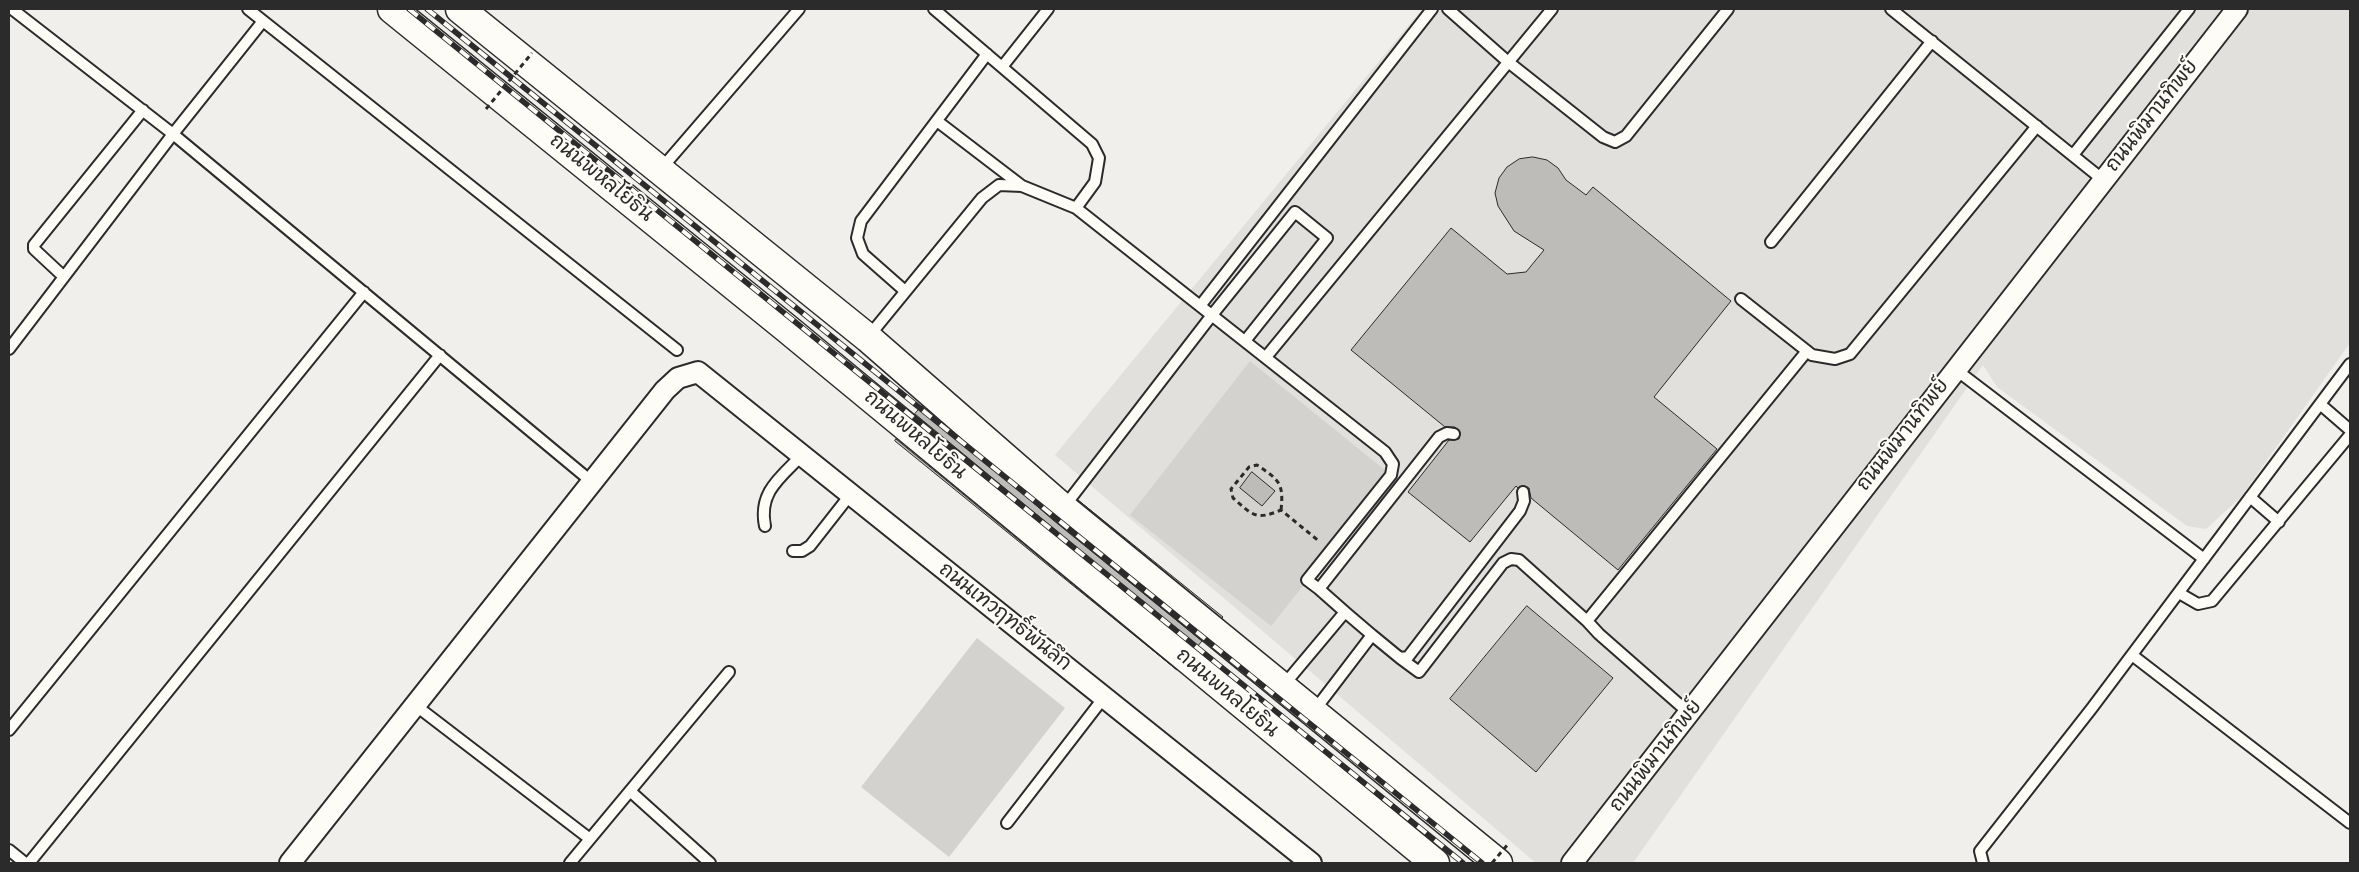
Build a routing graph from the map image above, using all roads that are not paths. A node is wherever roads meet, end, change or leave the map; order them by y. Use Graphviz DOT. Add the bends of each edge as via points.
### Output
graph roads {
  1 [pos="12,9"];
  2 [pos="248,9"];
  3 [pos="392,9"];
  4 [pos="461,9"];
  5 [pos="799,9"];
  6 [pos="934,9"];
  7 [pos="1048,9"];
  8 [pos="1432,9"];
  9 [pos="1448,9"];
  10 [pos="1552,9"];
  11 [pos="1728,9"];
  12 [pos="1891,9"];
  13 [pos="2188,9"];
  14 [pos="2236,9"];
  15 [pos="263,22"];
  16 [pos="1932,42"];
  17 [pos="987,54"];
  18 [pos="1507,61"];
  19 [pos="1002,67"];
  20 [pos="143,110"];
  21 [pos="937,121"];
  22 [pos="2037,126"];
  23 [pos="173,134"];
  24 [pos="2073,155"];
  25 [pos="660,169"];
  26 [pos="2102,179"];
  27 [pos="1022,186"];
  28 [pos="1076,208"];
  29 [pos="1771,242"];
  30 [pos="64,277"];
  31 [pos="905,291"];
  32 [pos="364,292"];
  33 [pos="1741,300"];
  34 [pos="1200,306"];
  35 [pos="1212,315"];
  36 [pos="868,338"];
  37 [pos="1245,341"];
  38 [pos="9,349"];
  39 [pos="677,350"];
  40 [pos="1807,351"];
  41 [pos="440,355"];
  42 [pos="1266,357"];
  43 [pos="2350,364"];
  44 [pos="1955,369"];
  45 [pos="2320,404"];
  46 [pos="2350,430"];
  47 [pos="1454,434"];
  48 [pos="2350,435"];
  49 [pos="802,455"];
  50 [pos="592,482"];
  51 [pos="1523,492"];
  52 [pos="850,494"];
  53 [pos="2250,497"];
  54 [pos="1063,508"];
  55 [pos="2279,522"];
  56 [pos="765,526"];
  57 [pos="793,551"];
  58 [pos="2204,559"];
  59 [pos="1319,590"];
  60 [pos="2179,593"];
  61 [pos="1345,612"];
  62 [pos="1587,620"];
  63 [pos="1372,635"];
  64 [pos="2132,655"];
  65 [pos="1400,658"];
  66 [pos="728,672"];
  67 [pos="1282,687"];
  68 [pos="1105,696"];
  69 [pos="416,705"];
  70 [pos="1313,712"];
  71 [pos="1689,713"];
  72 [pos="1258,718"];
  73 [pos="9,730"];
  74 [pos="630,791"];
  75 [pos="1007,823"];
  76 [pos="2350,823"];
  77 [pos="590,839"];
  78 [pos="9,850"];
  79 [pos="1504,853"];
  80 [pos="25,863"];
  81 [pos="29,863"];
  82 [pos="290,863"];
  83 [pos="570,863"];
  84 [pos="710,863"];
  85 [pos="1311,863"];
  86 [pos="1435,863"];
  87 [pos="1572,863"];
  88 [pos="1983,863"];
  1 -- 20 [label="lane"];
  2 -- 15 [label="lane"];
  3 -- 72 [label="main road, ถนนพหลโยธิน"];
  4 -- 25 [label="main road, ถนนพหลโยธิน"];
  5 -- 25 [label="lane"];
  6 -- 17 [label="lane"];
  7 -- 19 [label="lane"];
  8 -- 34 [label="lane"];
  9 -- 18 [label="lane"];
  10 -- 18 [label="lane"];
  11 -- 18 [label="lane" via="1626,136 1615,142 1603,138"];
  12 -- 16 [label="lane"];
  13 -- 24 [label="lane"];
  14 -- 26 [label="street, ถนนพิมานทิพย์"];
  15 -- 23 [label="lane"];
  15 -- 39 [label="lane"];
  16 -- 22 [label="lane"];
  16 -- 29 [label="lane"];
  17 -- 19 [label="lane"];
  17 -- 21 [label="lane"];
  18 -- 42 [label="lane"];
  19 -- 28 [label="lane" via="1092,144 1099,158 1095,182"];
  20 -- 23 [label="lane"];
  20 -- 30 [label="lane" via="36,241 34,249"];
  21 -- 27 [label="lane"];
  21 -- 31 [label="lane" via="861,221 857,238 863,254"];
  22 -- 24 [label="lane"];
  22 -- 40 [label="lane" via="1850,354 1835,359"];
  23 -- 30 [label="lane"];
  23 -- 32 [label="lane"];
  24 -- 26 [label="lane"];
  25 -- 36 [label="main road, ถนนพหลโยธิน"];
  26 -- 44 [label="street, ถนนพิมานทิพย์"];
  27 -- 28 [label="lane"];
  27 -- 31 [label="lane" via="999,185 982,198"];
  28 -- 34 [label="lane"];
  30 -- 38 [label="lane"];
  31 -- 36 [label="lane"];
  32 -- 41 [label="lane"];
  32 -- 73 [label="lane"];
  33 -- 40 [label="lane"];
  34 -- 35 [label="lane"];
  35 -- 37 [label="lane"];
  35 -- 37 [label="lane" via="1295,212 1327,238"];
  35 -- 54 [label="lane"];
  36 -- 54 [label="main road, ถนนพหลโยธิน"];
  37 -- 42 [label="lane"];
  40 -- 62 [label="lane"];
  41 -- 50 [label="lane"];
  41 -- 81 [label="lane"];
  42 -- 59 [label="lane" via="1385,452 1393,464 1391,475 1307,580"];
  43 -- 45 [label="lane"];
  44 -- 58 [label="lane"];
  44 -- 71 [label="street, ถนนพิมานทิพย์"];
  45 -- 46 [label="lane"];
  45 -- 53 [label="lane"];
  47 -- 59 [label="lane" via="1439,437"];
  48 -- 55 [label="lane"];
  49 -- 50 [label="street, ถนนเทวฤทธิ์พันลึก" via="698,372 678,378 664,390"];
  49 -- 52 [label="street, ถนนเทวฤทธิ์พันลึก"];
  49 -- 56 [label="lane" via="769,490 762,511"];
  50 -- 69 [label="street"];
  51 -- 65 [label="lane" via="1520,511 1408,657"];
  52 -- 57 [label="lane" via="810,546"];
  52 -- 68 [label="street, ถนนเทวฤทธิ์พันลึก"];
  53 -- 55 [label="lane"];
  53 -- 58 [label="lane"];
  54 -- 67 [label="main road, ถนนพหลโยธิน"];
  55 -- 60 [label="lane" via="2212,601 2198,604"];
  58 -- 60 [label="lane"];
  59 -- 61 [label="lane"];
  60 -- 64 [label="lane"];
  61 -- 63 [label="lane"];
  61 -- 67 [label="lane"];
  62 -- 65 [label="lane" via="1519,560 1511,559 1503,563 1419,672"];
  62 -- 71 [label="lane"];
  63 -- 65 [label="lane"];
  63 -- 70 [label="lane"];
  64 -- 76 [label="lane"];
  64 -- 88 [label="lane" via="1980,851"];
  66 -- 74 [label="lane"];
  67 -- 70 [label="main road, ถนนพหลโยธิน"];
  67 -- 72 [label="main road"];
  68 -- 75 [label="lane"];
  68 -- 85 [label="street, ถนนเทวฤทธิ์พันลึก"];
  69 -- 77 [label="lane"];
  69 -- 82 [label="street"];
  70 -- 79 [label="main road, ถนนพหลโยธิน"];
  71 -- 87 [label="street, ถนนพิมานทิพย์"];
  72 -- 86 [label="main road, ถนนพหลโยธิน"];
  74 -- 77 [label="lane"];
  74 -- 84 [label="lane"];
  77 -- 83 [label="lane"];
  78 -- 80 [label="lane"];
}
